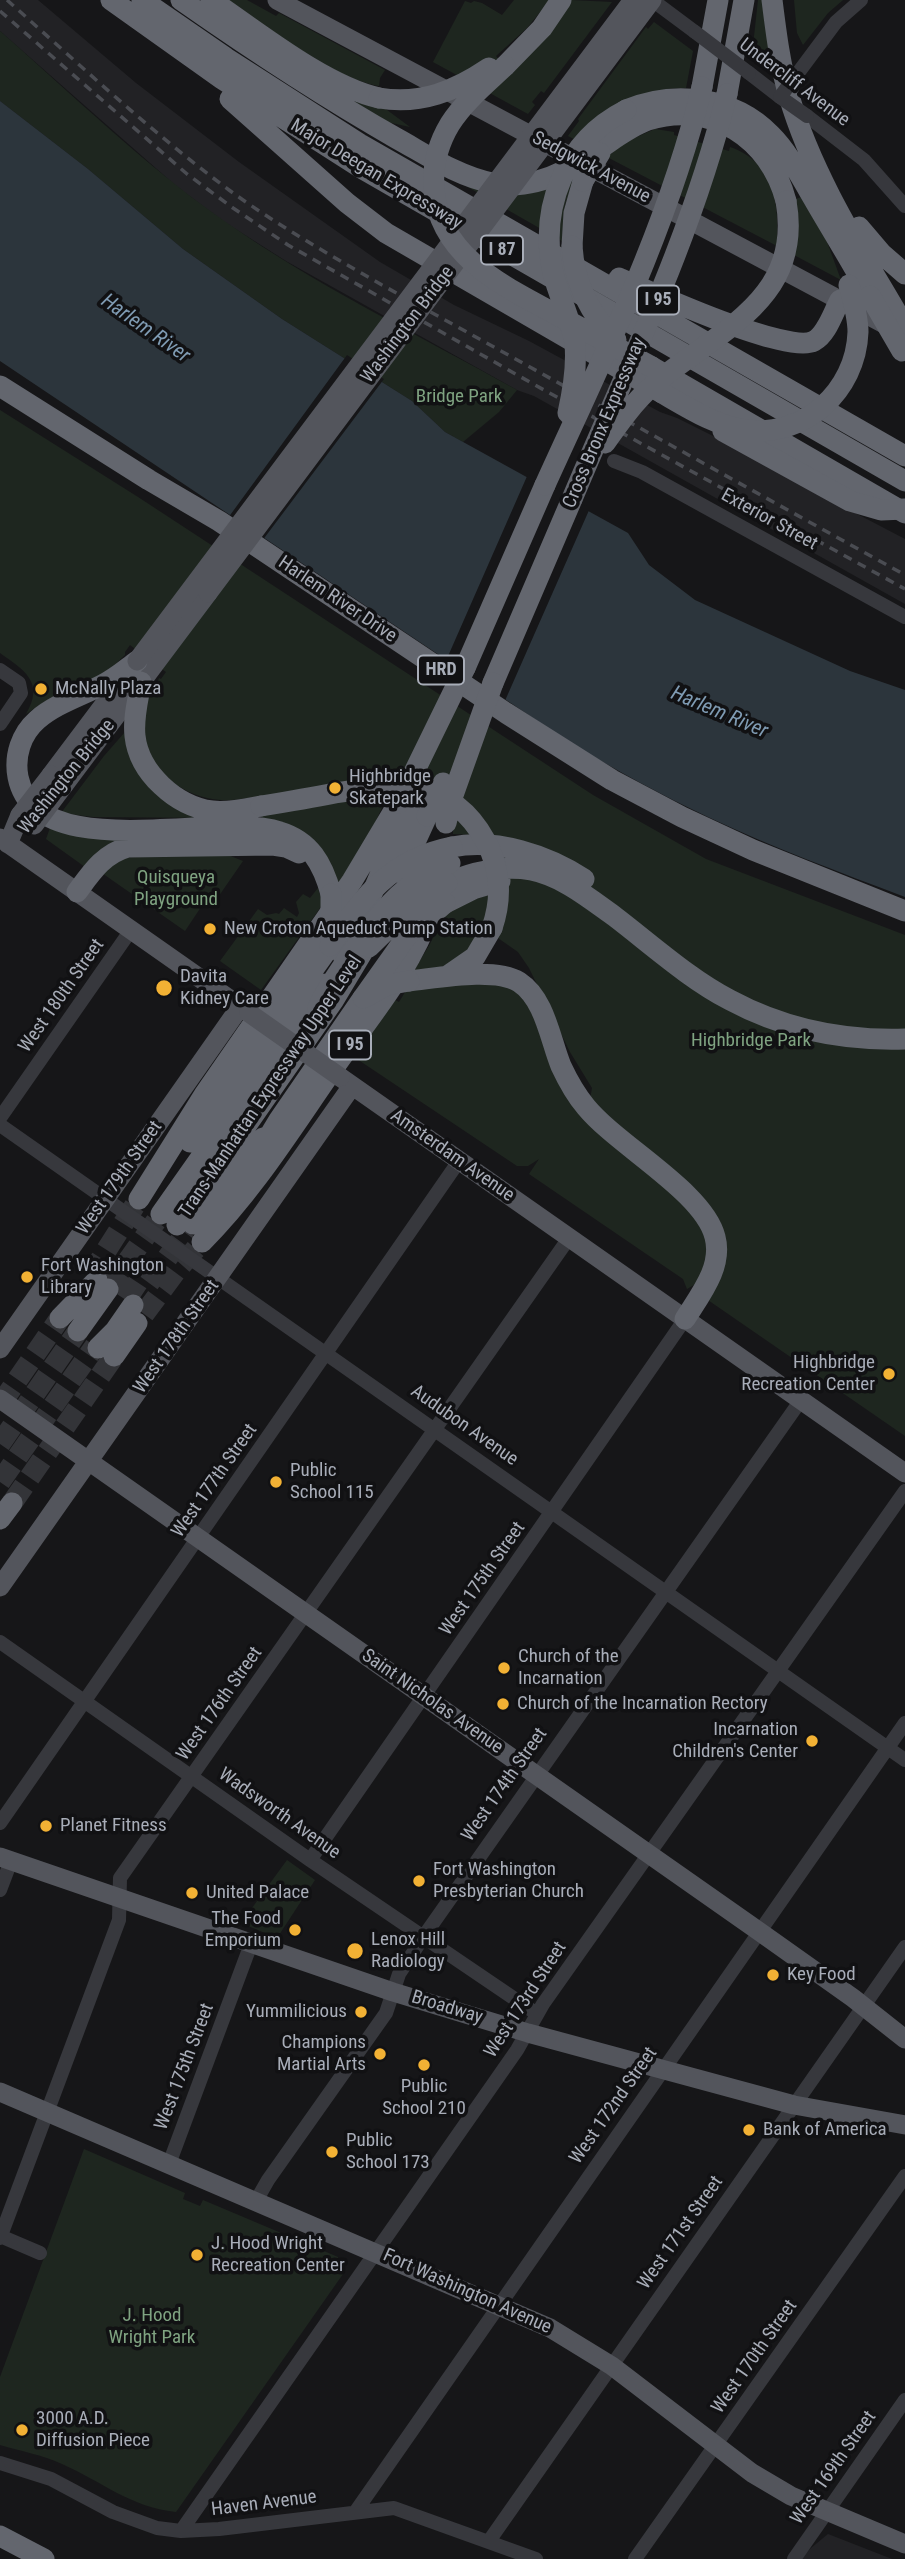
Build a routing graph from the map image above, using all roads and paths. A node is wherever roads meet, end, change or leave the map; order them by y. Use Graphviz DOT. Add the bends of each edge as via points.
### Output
graph roads {
  1 [pos="92,0"];
  2 [pos="111,0"];
  3 [pos="142,0"];
  4 [pos="181,0"];
  5 [pos="211,0"];
  6 [pos="277,0"];
  7 [pos="561,0"];
  8 [pos="718,0"];
  9 [pos="744,0"];
  10 [pos="772,0"];
  11 [pos="862,0"];
  12 [pos="645,3"];
  13 [pos="502,63"];
  14 [pos="780,97"];
  15 [pos="598,152"];
  16 [pos="812,156"];
  17 [pos="816,204"];
  18 [pos="905,206"];
  19 [pos="526,238"];
  20 [pos="905,274"];
  21 [pos="844,293"];
  22 [pos="900,318"];
  23 [pos="904,347"];
  24 [pos="652,367"];
  25 [pos="0,386"];
  26 [pos="662,393"];
  27 [pos="0,402"];
  28 [pos="905,456"];
  29 [pos="614,461"];
  30 [pos="905,481"];
  31 [pos="545,485"];
  32 [pos="572,499"];
  33 [pos="905,511"];
  34 [pos="905,617"];
  35 [pos="0,670"];
  36 [pos="143,671"];
  37 [pos="493,683"];
  38 [pos="0,724"];
  39 [pos="420,812"];
  40 [pos="3,846"];
  41 [pos="506,866"];
  42 [pos="448,874"];
  43 [pos="329,886"];
  44 [pos="77,892"];
  45 [pos="905,911"];
  46 [pos="905,925"];
  47 [pos="131,930"];
  48 [pos="330,946"];
  49 [pos="444,978"];
  50 [pos="363,998"];
  51 [pos="244,1010"];
  52 [pos="905,1026"];
  53 [pos="905,1039"];
  54 [pos="292,1044"];
  55 [pos="346,1081"];
  56 [pos="0,1118"];
  57 [pos="0,1125"];
  58 [pos="459,1161"];
  59 [pos="106,1199"];
  60 [pos="173,1222"];
  61 [pos="569,1238"];
  62 [pos="219,1277"];
  63 [pos="134,1306"];
  64 [pos="60,1318"];
  65 [pos="685,1319"];
  66 [pos="78,1331"];
  67 [pos="0,1349"];
  68 [pos="103,1350"];
  69 [pos="327,1354"];
  70 [pos="0,1399"];
  71 [pos="801,1400"];
  72 [pos="436,1430"];
  73 [pos="88,1462"];
  74 [pos="905,1473"];
  75 [pos="905,1491"];
  76 [pos="553,1512"];
  77 [pos="198,1538"];
  78 [pos="0,1587"];
  79 [pos="665,1591"];
  80 [pos="307,1614"];
  81 [pos="0,1642"];
  82 [pos="779,1670"];
  83 [pos="424,1696"];
  84 [pos="84,1701"];
  85 [pos="905,1723"];
  86 [pos="888,1748"];
  87 [pos="905,1760"];
  88 [pos="536,1775"];
  89 [pos="193,1777"];
  90 [pos="0,1822"];
  91 [pos="650,1854"];
  92 [pos="5,1859"];
  93 [pos="310,1860"];
  94 [pos="0,1890"];
  95 [pos="120,1899"];
  96 [pos="760,1932"];
  97 [pos="424,1936"];
  98 [pos="251,1944"];
  99 [pos="905,1947"];
  100 [pos="393,1992"];
  101 [pos="864,2006"];
  102 [pos="537,2014"];
  103 [pos="905,2029"];
  104 [pos="528,2033"];
  105 [pos="905,2039"];
  106 [pos="663,2070"];
  107 [pos="0,2092"];
  108 [pos="794,2105"];
  109 [pos="47,2112"];
  110 [pos="905,2125"];
  111 [pos="169,2164"];
  112 [pos="905,2176"];
  113 [pos="256,2201"];
  114 [pos="0,2237"];
  115 [pos="376,2252"];
  116 [pos="40,2253"];
  117 [pos="498,2305"];
  118 [pos="612,2365"];
  119 [pos="905,2400"];
  120 [pos="716,2446"];
  121 [pos="0,2463"];
  122 [pos="356,2511"];
  123 [pos="827,2512"];
  124 [pos="181,2531"];
  125 [pos="0,2536"];
  126 [pos="489,2541"];
  127 [pos="905,2544"];
  128 [pos="44,2559"];
  129 [pos="536,2559"];
  130 [pos="635,2559"];
  131 [pos="794,2559"];
  1 -- 26 [label="highway, bridge" via="235,103 386,233"];
  2 -- 30 [label="highway, Major Deegan Expressway / I 87" via="256,102 361,168"];
  3 -- 19 [label="highway, Major Deegan Expressway / I 87" via="339,131"];
  4 -- 15 [label="highway" via="329,98 462,174 512,185 537,181"];
  5 -- 13 [label="highway, bridge" via="330,78 379,98 408,100 440,94"];
  6 -- 21 [label="main road, Sedgwick Avenue"];
  7 -- 13 [label="highway" via="542,28"];
  8 -- 31 [label="highway, Cross Bronx Expressway / I 95, bridge" via="702,87 656,235"];
  9 -- 32 [label="highway, Cross Bronx Expressway / I 95, bridge" via="727,94 703,183"];
  10 -- 16 [label="highway" via="785,79"];
  11 -- 14 [label="street, bridge" via="836,22"];
  12 -- 14 [label="street, Undercliff Avenue, bridge" via="695,32"];
  12 -- 36 [label="main road, Washington Bridge, bridge"];
  13 -- 24 [label="highway, bridge" via="449,125 439,148 434,189 444,227 460,250 486,273"];
  14 -- 18 [label="street, Undercliff Avenue, bridge" via="867,163"];
  15 -- 24 [label="highway, bridge" via="575,206 572,246 576,274 603,327"];
  15 -- 32 [label="highway, bridge" via="644,122 666,116 699,116 722,122 769,160 786,201 789,223 782,265 768,290 742,319 638,400 598,452"];
  16 -- 20 [label="highway" via="857,224"];
  16 -- 22 [label="highway"];
  17 -- 21 [label="highway"];
  17 -- 23 [label="highway, bridge"];
  17 -- 31 [label="highway, bridge" via="778,142 755,121 734,109 700,100 649,102 626,110 583,143 554,194 550,225 550,256 576,358 565,429"];
  19 -- 21 [label="highway" via="670,300 789,344 817,339"];
  19 -- 28 [label="highway, Major Deegan Expressway / I 87"];
  21 -- 23 [label="main road, Sedgwick Avenue"];
  21 -- 26 [label="highway, bridge" via="858,326 854,355 839,388 808,418 776,430 739,429"];
  24 -- 33 [label="highway"];
  25 -- 45 [label="highway, Harlem River Drive / HRD" via="219,521 612,780 753,850"];
  26 -- 33 [label="highway, bridge" via="733,438 849,500 881,510"];
  27 -- 46 [label="highway, Harlem River Drive / HRD" via="212,533 597,788 721,850"];
  29 -- 34 [label="street, Exterior Street" via="642,472"];
  31 -- 39 [label="highway, Cross Bronx Expressway / I 95, bridge" via="465,668"];
  32 -- 37 [label="highway, Cross Bronx Expressway / I 95"];
  35 -- 38 [label="street" via="19,684 21,693"];
  36 -- 40 [label="main road, Washington Bridge, bridge"];
  36 -- 43 [label="highway" via="45,713 29,727 17,768 31,806 52,821 89,828 274,830 306,846"];
  36 -- 49 [label="highway, bridge" via="135,742 155,779 180,800 222,811 386,785 414,787 441,796 468,817 489,848 499,891 492,928 475,957"];
  37 -- 39 [label="highway, Trans-Manhattan Expressway Upper Level / I 95, bridge"];
  39 -- 60 [label="highway, Trans-Manhattan Expressway Upper Level / I 95" via="374,930 350,974"];
  39 -- 60 [label="highway, I 95" via="359,871 204,1095"];
  39 -- 60 [label="highway, I 95" via="436,892 409,960 238,1201"];
  40 -- 44 [label="main road, Amsterdam Avenue"];
  41 -- 42 [label="highway" via="472,889"];
  41 -- 42 [label="highway" via="479,845"];
  41 -- 52 [label="highway" via="534,855 570,870 707,972 759,1000 832,1022"];
  41 -- 53 [label="highway" via="551,877 581,892 692,976 741,1005 819,1032"];
  42 -- 48 [label="highway, bridge" via="413,860 360,901"];
  42 -- 50 [label="highway, bridge"];
  42 -- 54 [label="highway, bridge" via="357,961"];
  43 -- 44 [label="highway" via="305,857 282,846 140,846 107,856"];
  43 -- 48 [label="highway, bridge"];
  44 -- 47 [label="main road, Amsterdam Avenue"];
  47 -- 51 [label="main road, Amsterdam Avenue"];
  47 -- 56 [label="street, West 180th Street"];
  48 -- 60 [label="highway" via="211,1111"];
  49 -- 50 [label="highway, bridge" via="387,985"];
  49 -- 65 [label="highway" via="496,975 512,978 527,989 540,1007 564,1072 581,1100 612,1134 704,1213 716,1239 716,1262"];
  50 -- 60 [label="highway" via="279,1120"];
  51 -- 54 [label="main road, Amsterdam Avenue, bridge"];
  51 -- 59 [label="main road, West 179th Street"];
  54 -- 55 [label="main road, Amsterdam Avenue, bridge"];
  55 -- 58 [label="main road, Amsterdam Avenue"];
  55 -- 62 [label="main road, West 178th Street"];
  57 -- 59 [label="street, Audubon Avenue"];
  58 -- 61 [label="main road, Amsterdam Avenue"];
  58 -- 69 [label="street, West 177th Street"];
  59 -- 62 [label="street, Audubon Avenue"];
  59 -- 67 [label="main road, West 179th Street"];
  61 -- 65 [label="main road, Amsterdam Avenue"];
  61 -- 72 [label="street, West 176th Street"];
  62 -- 69 [label="street, Audubon Avenue"];
  62 -- 73 [label="main road, West 178th Street"];
  63 -- 68 [label="highway"];
  64 -- 66 [label="highway" via="98,1281"];
  65 -- 71 [label="main road, Amsterdam Avenue"];
  65 -- 76 [label="street, West 175th Street"];
  69 -- 72 [label="street, Audubon Avenue"];
  69 -- 77 [label="street, West 177th Street"];
  70 -- 73 [label="main road, Saint Nicholas Avenue"];
  71 -- 74 [label="main road, Amsterdam Avenue"];
  71 -- 79 [label="street, West 174th Street"];
  72 -- 76 [label="street, Audubon Avenue"];
  72 -- 80 [label="street, West 176th Street"];
  73 -- 77 [label="main road, Saint Nicholas Avenue"];
  73 -- 78 [label="main road, West 178th Street"];
  75 -- 82 [label="street, West 173rd Street"];
  76 -- 79 [label="street, Audubon Avenue"];
  76 -- 83 [label="street, West 175th Street"];
  77 -- 80 [label="main road, Saint Nicholas Avenue"];
  77 -- 84 [label="street, West 177th Street"];
  79 -- 82 [label="street, Audubon Avenue"];
  79 -- 88 [label="street, West 174th Street"];
  80 -- 83 [label="main road, Saint Nicholas Avenue"];
  80 -- 89 [label="street, West 176th Street"];
  81 -- 84 [label="street, Wadsworth Avenue"];
  82 -- 86 [label="street, Audubon Avenue"];
  82 -- 91 [label="street, West 173rd Street"];
  83 -- 88 [label="main road, Saint Nicholas Avenue"];
  83 -- 93 [label="street, West 175th Street"];
  84 -- 89 [label="street, Wadsworth Avenue"];
  84 -- 90 [label="street, West 177th Street"];
  85 -- 86 [label="street, West 172nd Street"];
  86 -- 87 [label="street, Audubon Avenue"];
  86 -- 96 [label="street, West 172nd Street"];
  88 -- 91 [label="main road, Saint Nicholas Avenue"];
  88 -- 97 [label="street, West 174th Street"];
  89 -- 93 [label="street, Wadsworth Avenue"];
  89 -- 95 [label="street, West 176th Street" via="120,1878"];
  91 -- 96 [label="main road, Saint Nicholas Avenue"];
  91 -- 102 [label="street, West 173rd Street"];
  92 -- 94 [label="street"];
  92 -- 95 [label="main road, Broadway"];
  93 -- 97 [label="street, Wadsworth Avenue"];
  95 -- 98 [label="main road, Broadway"];
  95 -- 109 [label="street, West 176th Street" via="119,1920"];
  96 -- 101 [label="main road, Saint Nicholas Avenue"];
  96 -- 106 [label="street, West 172nd Street"];
  97 -- 100 [label="street, West 174th Street"];
  97 -- 102 [label="street, Wadsworth Avenue"];
  98 -- 100 [label="main road, Broadway"];
  98 -- 111 [label="street, West 175th Street"];
  99 -- 101 [label="street, West 171st Street"];
  100 -- 104 [label="main road, Broadway"];
  100 -- 113 [label="street, West 174th Street" via="386,2012"];
  101 -- 103 [label="main road, Saint Nicholas Avenue"];
  101 -- 105 [label="main road, Saint Nicholas Avenue"];
  101 -- 108 [label="street, West 171st Street"];
  102 -- 104 [label="street, West 173rd Street"];
  104 -- 106 [label="main road, Broadway"];
  104 -- 115 [label="street, West 173rd Street"];
  106 -- 108 [label="main road, Broadway"];
  106 -- 117 [label="street, West 172nd Street"];
  107 -- 109 [label="main road, Fort Washington Avenue"];
  108 -- 110 [label="main road, Broadway"];
  108 -- 118 [label="street, West 171st Street"];
  109 -- 111 [label="main road, Fort Washington Avenue"];
  109 -- 114 [label="street, West 176th Street"];
  111 -- 113 [label="main road, Fort Washington Avenue"];
  112 -- 120 [label="street, West 170th Street"];
  113 -- 115 [label="main road, Fort Washington Avenue"];
  114 -- 116 [label="street"];
  115 -- 117 [label="main road, Fort Washington Avenue"];
  115 -- 124 [label="street, West 173rd Street"];
  117 -- 118 [label="main road, Fort Washington Avenue" via="550,2328"];
  117 -- 122 [label="street, West 172nd Street"];
  118 -- 120 [label="main road, Fort Washington Avenue"];
  118 -- 126 [label="street, West 171st Street"];
  119 -- 123 [label="street, West 169th Street"];
  120 -- 123 [label="main road, Fort Washington Avenue" via="776,2489"];
  120 -- 130 [label="street, West 170th Street"];
  121 -- 124 [label="street, Haven Avenue" via="51,2479 141,2524"];
  122 -- 124 [label="street, Haven Avenue"];
  122 -- 126 [label="street, Haven Avenue" via="394,2508"];
  123 -- 127 [label="main road, Fort Washington Avenue"];
  123 -- 131 [label="street, West 169th Street"];
  125 -- 128 [label="highway"];
  126 -- 129 [label="street, Haven Avenue"];
}
